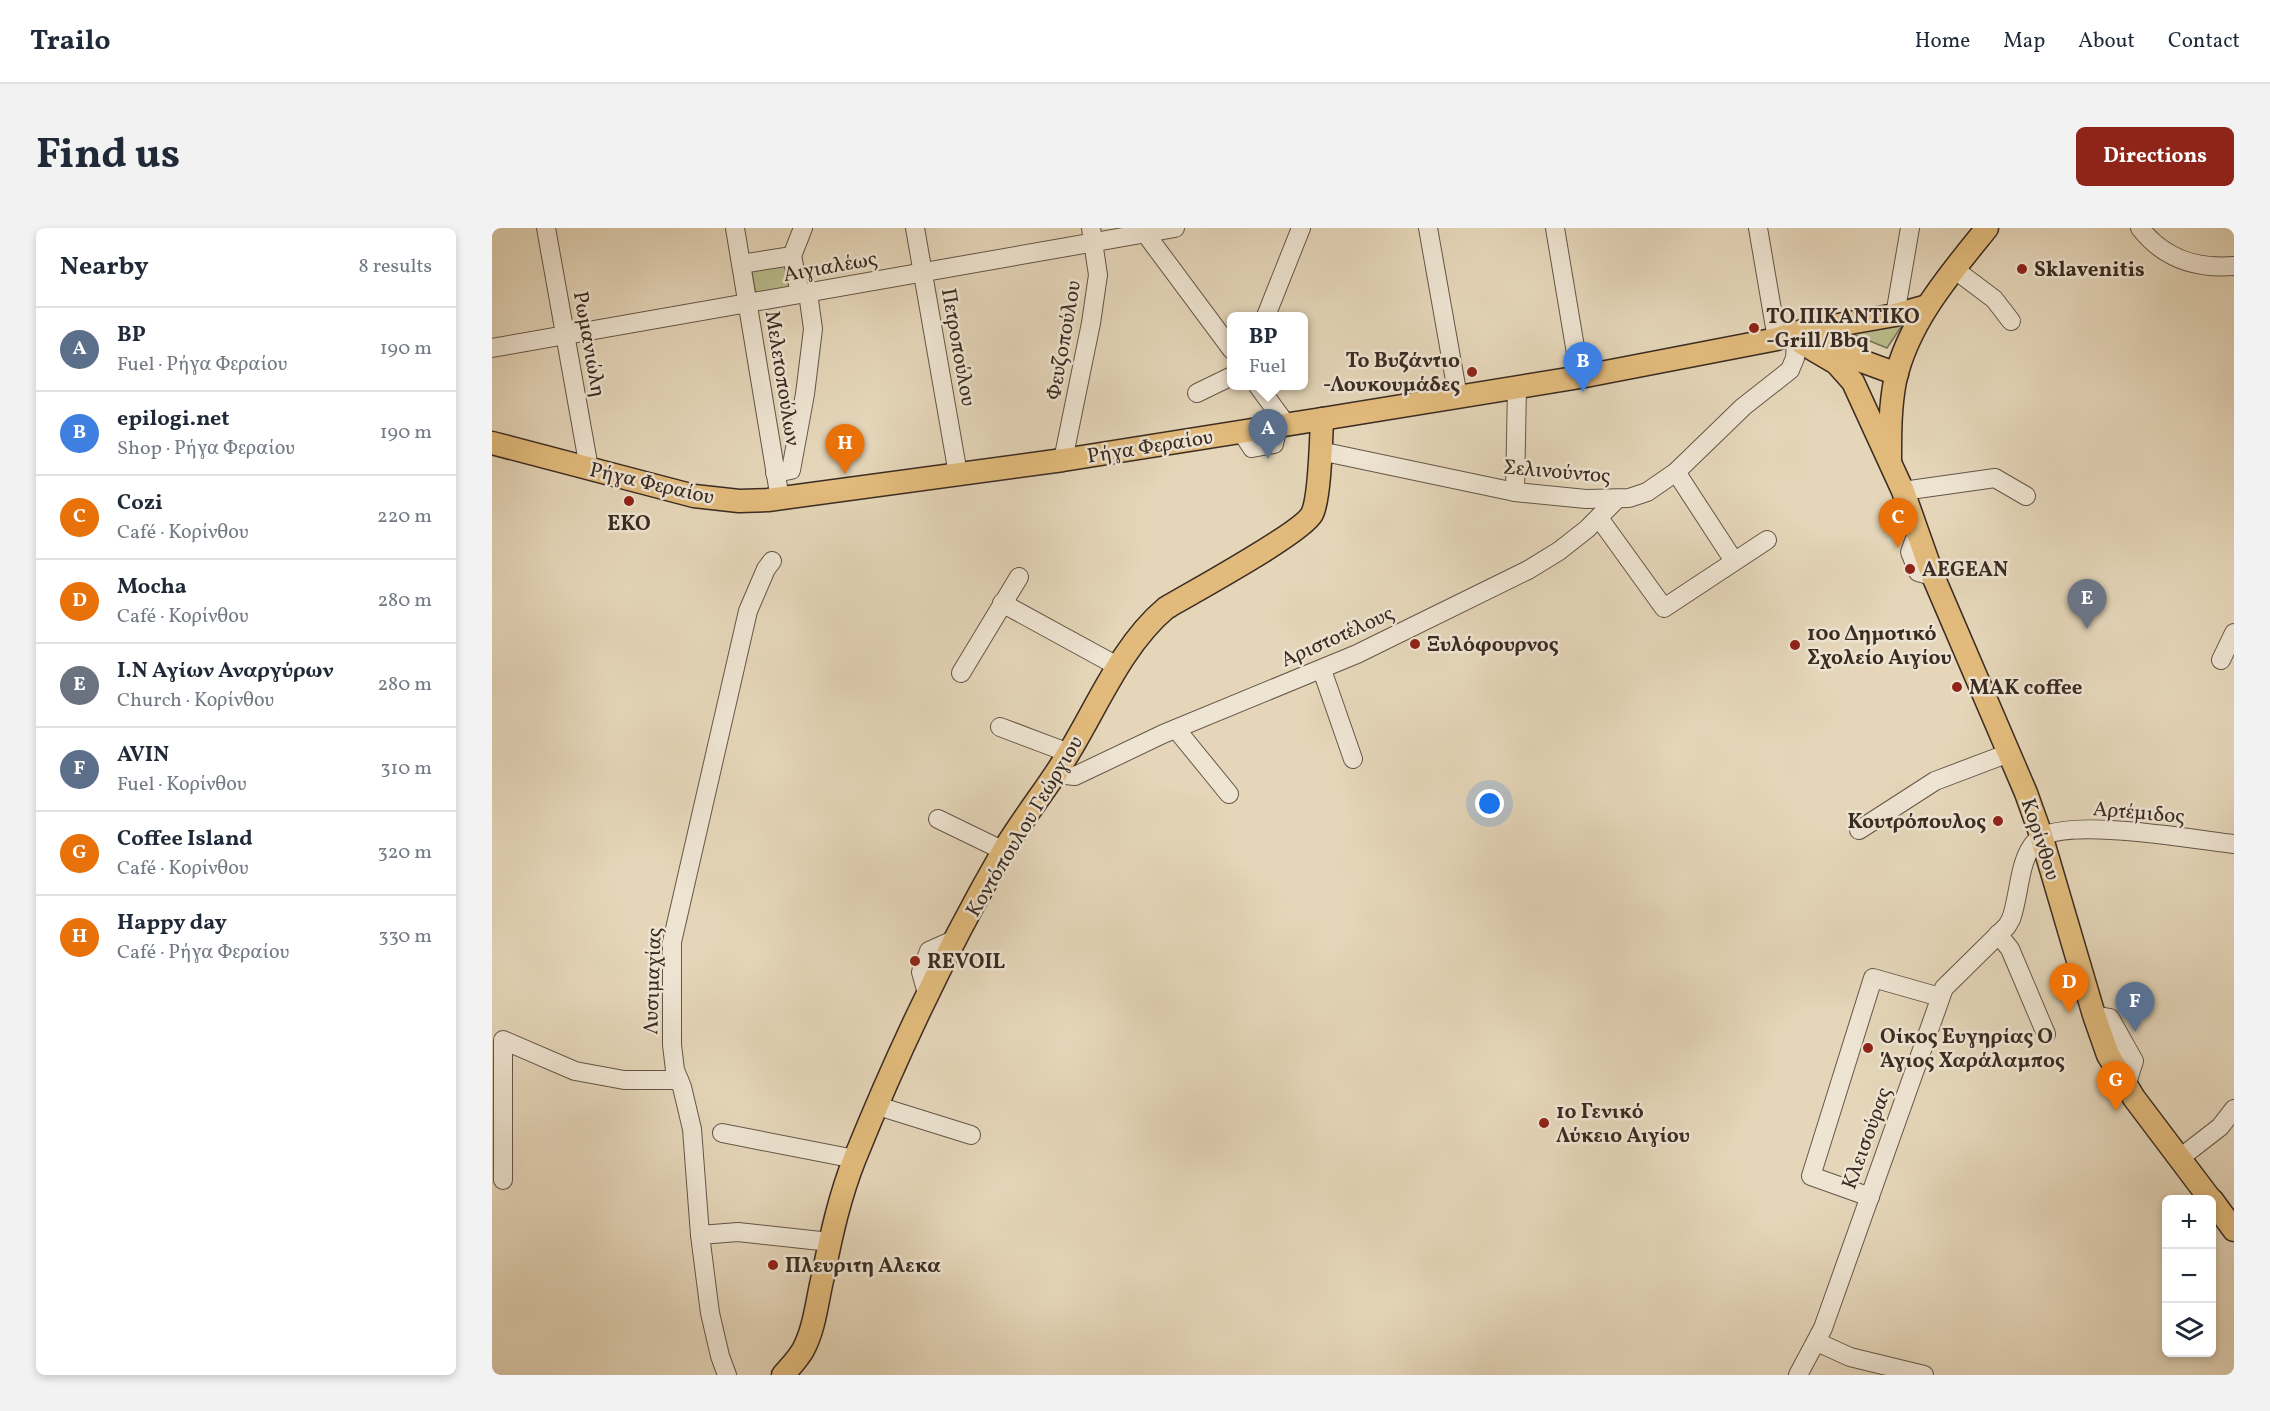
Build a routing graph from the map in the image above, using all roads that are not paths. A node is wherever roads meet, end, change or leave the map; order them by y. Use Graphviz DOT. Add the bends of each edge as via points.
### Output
graph roads {
  1 [pos="546,228"];
  2 [pos="735,228"];
  3 [pos="803,228"];
  4 [pos="915,228"];
  5 [pos="1175,228"];
  6 [pos="1301,228"];
  7 [pos="1428,228"];
  8 [pos="1555,228"];
  9 [pos="1758,228"];
  10 [pos="1910,228"];
  11 [pos="1987,228"];
  12 [pos="2140,228"];
  13 [pos="1145,233"];
  14 [pos="1092,235"];
  15 [pos="792,256"];
  16 [pos="741,264"];
  17 [pos="2234,266"];
  18 [pos="1954,269"];
  19 [pos="923,273"];
  20 [pos="804,293"];
  21 [pos="748,303"];
  22 [pos="1924,311"];
  23 [pos="1268,312"];
  24 [pos="1895,315"];
  25 [pos="2011,321"];
  26 [pos="566,335"];
  27 [pos="1796,339"];
  28 [pos="1227,343"];
  29 [pos="492,348"];
  30 [pos="1892,365"];
  31 [pos="1580,377"];
  32 [pos="1227,378"];
  33 [pos="1517,387"];
  34 [pos="1260,390"];
  35 [pos="1197,393"];
  36 [pos="1458,397"];
  37 [pos="1322,419"];
  38 [pos="1282,425"];
  39 [pos="1876,436"];
  40 [pos="492,443"];
  41 [pos="1320,451"];
  42 [pos="1063,460"];
  43 [pos="1891,464"];
  44 [pos="589,468"];
  45 [pos="776,472"];
  46 [pos="1676,472"];
  47 [pos="958,474"];
  48 [pos="1903,491"];
  49 [pos="1515,492"];
  50 [pos="2026,496"];
  51 [pos="780,499"];
  52 [pos="1617,500"];
  53 [pos="1599,518"];
  54 [pos="1767,540"];
  55 [pos="772,561"];
  56 [pos="1734,561"];
  57 [pos="1019,577"];
  58 [pos="1002,603"];
  59 [pos="2234,633"];
  60 [pos="2222,660"];
  61 [pos="1119,667"];
  62 [pos="1322,670"];
  63 [pos="961,673"];
  64 [pos="1000,727"];
  65 [pos="1176,729"];
  66 [pos="1069,753"];
  67 [pos="2009,753"];
  68 [pos="1353,759"];
  69 [pos="1056,774"];
  70 [pos="1229,794"];
  71 [pos="938,819"];
  72 [pos="1859,830"];
  73 [pos="2041,835"];
  74 [pos="2234,844"];
  75 [pos="1004,851"];
  76 [pos="1998,934"];
  77 [pos="1940,997"];
  78 [pos="2046,1034"];
  79 [pos="679,1080"];
  80 [pos="878,1107"];
  81 [pos="2234,1109"];
  82 [pos="722,1133"];
  83 [pos="971,1135"];
  84 [pos="2180,1158"];
  85 [pos="855,1159"];
  86 [pos="503,1180"];
  87 [pos="2207,1195"];
  88 [pos="1869,1197"];
  89 [pos="2216,1207"];
  90 [pos="2234,1230"];
  91 [pos="700,1235"];
  92 [pos="830,1242"];
  93 [pos="1817,1342"];
  94 [pos="727,1375"];
  95 [pos="783,1375"];
  96 [pos="1798,1375"];
  97 [pos="1924,1375"];
  1 -- 26 [label="street, Ρωμανιώλη"];
  2 -- 16 [label="street, Μελετοπούλων"];
  3 -- 15 [label="street"];
  4 -- 19 [label="street, Πετροπούλου"];
  5 -- 13 [label="street, Αιγιαλέως"];
  6 -- 23 [label="street"];
  7 -- 36 [label="street"];
  8 -- 31 [label="street"];
  9 -- 27 [label="street"];
  10 -- 24 [label="street"];
  11 -- 18 [label="main road"];
  12 -- 17 [label="street" via="2154,243 2184,262"];
  13 -- 14 [label="street, Αιγιαλέως"];
  13 -- 28 [label="street"];
  14 -- 19 [label="street, Αιγιαλέως"];
  14 -- 42 [label="street, Φευζοπούλου" via="1098,275"];
  15 -- 16 [label="street"];
  15 -- 20 [label="street"];
  16 -- 21 [label="street, Μελετοπούλων"];
  18 -- 22 [label="main road"];
  18 -- 25 [label="street" via="1994,299"];
  19 -- 20 [label="street, Αιγιαλέως"];
  19 -- 47 [label="street, Πετροπούλου"];
  20 -- 21 [label="street, Αιγιαλέως"];
  20 -- 45 [label="street" via="813,329 803,405 791,470"];
  21 -- 26 [label="street, Αιγιαλέως"];
  21 -- 45 [label="street, Μελετοπούλων"];
  22 -- 24 [label="main road, Ρήγα Φεραίου"];
  22 -- 30 [label="main road"];
  24 -- 27 [label="main road, Ρήγα Φεραίου"];
  26 -- 29 [label="street, Αιγιαλέως"];
  26 -- 44 [label="street, Ρωμανιώλη"];
  27 -- 30 [label="main road" via="1839,337"];
  27 -- 31 [label="main road, Ρήγα Φεραίου"];
  27 -- 39 [label="main road, Κορίνθου" via="1836,363 1849,376"];
  27 -- 46 [label="street, Σελινούντος" via="1790,370 1743,406"];
  30 -- 39 [label="main road" via="1877,396"];
  30 -- 43 [label="main road, Κορίνθου"];
  31 -- 33 [label="main road, Ρήγα Φεραίου"];
  32 -- 35 [label="street"];
  33 -- 36 [label="main road, Ρήγα Φεραίου"];
  33 -- 49 [label="street"];
  34 -- 38 [label="street"];
  36 -- 37 [label="main road, Ρήγα Φεραίου"];
  37 -- 38 [label="main road, Ρήγα Φεραίου"];
  37 -- 41 [label="main road, Κοντόπουλου Γεώργιου"];
  38 -- 42 [label="main road, Ρήγα Φεραίου"];
  39 -- 43 [label="main road, Κορίνθου"];
  40 -- 44 [label="main road, Ρήγα Φεραίου"];
  41 -- 49 [label="street, Σελινούντος"];
  41 -- 61 [label="main road, Κοντόπουλου Γεώργιου" via="1310,518 1166,608 1146,627"];
  42 -- 47 [label="main road, Ρήγα Φεραίου"];
  43 -- 48 [label="main road, Κορίνθου"];
  44 -- 51 [label="main road, Ρήγα Φεραίου" via="710,498"];
  45 -- 51 [label="street, Μελετοπούλων"];
  46 -- 52 [label="street, Σελινούντος" via="1647,492"];
  46 -- 56 [label="street"];
  47 -- 51 [label="main road, Ρήγα Φεραίου"];
  48 -- 50 [label="street" via="1995,478"];
  48 -- 67 [label="main road, Κορίνθου" via="1933,576"];
  49 -- 52 [label="street, Σελινούντος"];
  52 -- 53 [label="street, Αριστοτέλους"];
  53 -- 56 [label="street" via="1664,609"];
  53 -- 62 [label="street, Αριστοτέλους" via="1528,570"];
  54 -- 56 [label="street"];
  55 -- 79 [label="street, Λυσιμαχίας" via="748,611 672,942 672,1045"];
  57 -- 58 [label="street"];
  58 -- 61 [label="street"];
  58 -- 63 [label="street"];
  59 -- 60 [label="street"];
  61 -- 66 [label="main road, Κοντόπουλου Γεώργιου"];
  62 -- 65 [label="street, Αριστοτέλους"];
  62 -- 68 [label="street"];
  64 -- 66 [label="street"];
  65 -- 69 [label="street, Αριστοτέλους" via="1075,776"];
  65 -- 70 [label="street"];
  66 -- 69 [label="main road, Κοντόπουλου Γεώργιου"];
  67 -- 72 [label="street" via="1935,781"];
  67 -- 73 [label="main road, Κορίνθου"];
  69 -- 75 [label="main road, Κοντόπουλου Γεώργιου"];
  71 -- 75 [label="street"];
  73 -- 74 [label="street, Αρτέμιδος" via="2098,829"];
  73 -- 76 [label="street, Κλεισούρας" via="2025,861 2011,919"];
  73 -- 84 [label="main road, Κορίνθου" via="2108,1055 2126,1086"];
  75 -- 80 [label="main road, Κοντόπουλου Γεώργιου" via="956,939"];
  76 -- 77 [label="street, Κλεισούρας" via="1944,988"];
  76 -- 78 [label="street" via="2010,949"];
  77 -- 88 [label="street, Κλεισούρας"];
  77 -- 88 [label="street" via="1873,978 1811,1176"];
  79 -- 86 [label="street" via="624,1080 575,1071 503,1040"];
  79 -- 91 [label="street, Λυσιμαχίας" via="692,1129"];
  80 -- 83 [label="street"];
  80 -- 85 [label="main road, Κοντόπουλου Γεώργιου"];
  81 -- 84 [label="street" via="2220,1127"];
  82 -- 85 [label="street"];
  84 -- 87 [label="main road, Κορίνθου"];
  85 -- 92 [label="main road, Κοντόπουλου Γεώργιου"];
  88 -- 93 [label="street, Κλεισούρας"];
  89 -- 90 [label="main road, Κορίνθου"];
  91 -- 92 [label="street" via="738,1232"];
  91 -- 94 [label="street, Λυσιμαχίας" via="710,1313"];
  92 -- 95 [label="main road, Κοντόπουλου Γεώργιου" via="811,1330"];
  93 -- 96 [label="street, Κλεισούρας"];
  93 -- 97 [label="street" via="1850,1357"];
}
